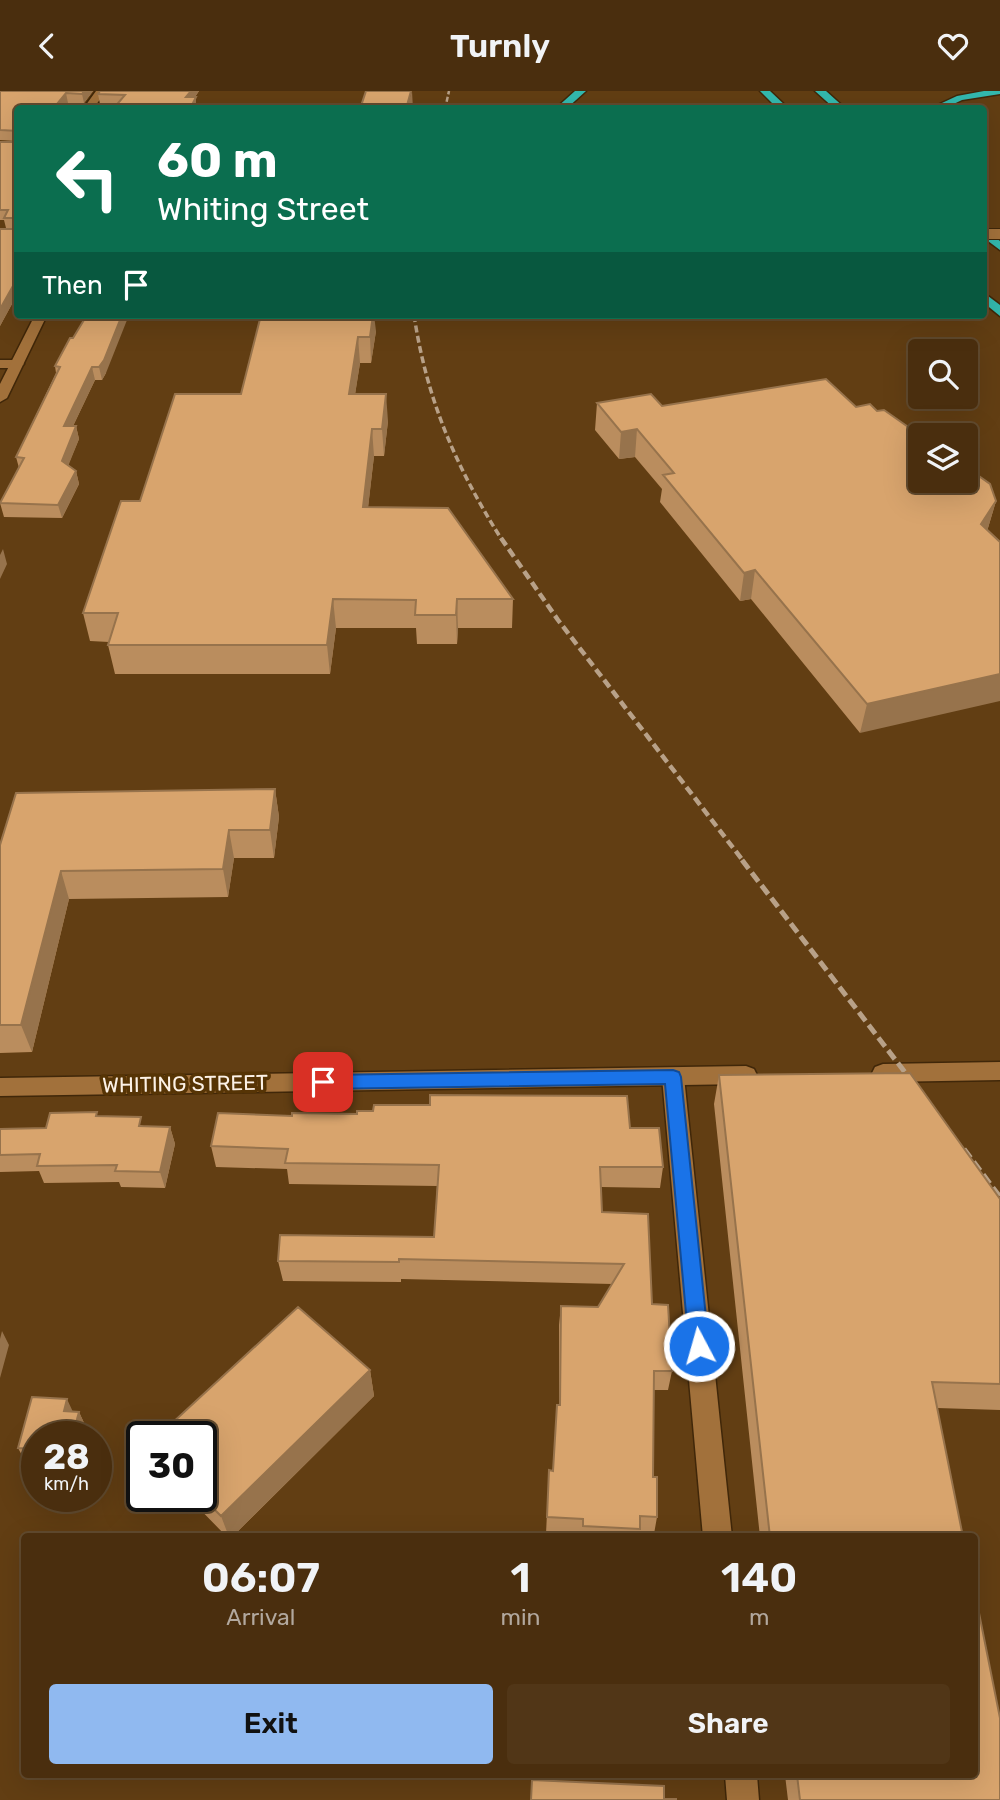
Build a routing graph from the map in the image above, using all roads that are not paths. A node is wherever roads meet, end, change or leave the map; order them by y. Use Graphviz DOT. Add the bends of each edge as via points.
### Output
graph roads {
  1 [pos="102,91"];
  2 [pos="581,91"];
  3 [pos="765,91"];
  4 [pos="820,91"];
  5 [pos="1000,91"];
  6 [pos="91,105"];
  7 [pos="564,105"];
  8 [pos="780,105"];
  9 [pos="836,105"];
  10 [pos="943,105"];
  11 [pos="987,300"];
  12 [pos="1000,312"];
  13 [pos="39,319"];
  14 [pos="0,364"];
  15 [pos="17,364"];
  16 [pos="0,398"];
  17 [pos="1000,1072"];
  18 [pos="867,1073"];
  19 [pos="763,1075"];
  20 [pos="673,1077"];
  21 [pos="0,1087"];
  22 [pos="718,1533"];
  23 [pos="741,1778"];
  24 [pos="743,1800"];
  1 -- 6 [label="street"];
  2 -- 7 [label="highway"];
  3 -- 8 [label="highway"];
  4 -- 9 [label="highway"];
  5 -- 10 [label="highway"];
  11 -- 12 [label="highway"];
  13 -- 15 [label="street"];
  14 -- 15 [label="street"];
  15 -- 16 [label="street"];
  17 -- 18 [label="street"];
  19 -- 20 [label="street, WHITING STREET"];
  20 -- 21 [label="street, WHITING STREET"];
  20 -- 22 [label="street"];
  23 -- 24 [label="street"];
}
